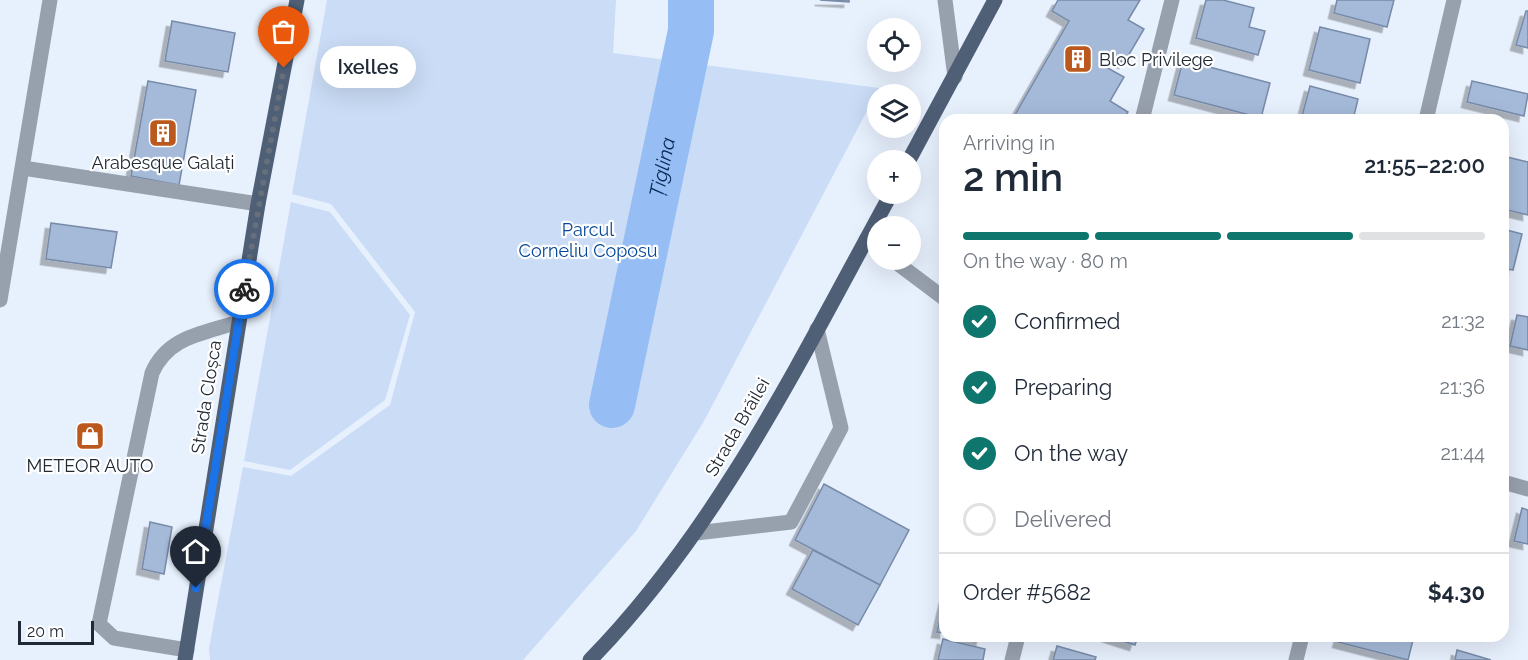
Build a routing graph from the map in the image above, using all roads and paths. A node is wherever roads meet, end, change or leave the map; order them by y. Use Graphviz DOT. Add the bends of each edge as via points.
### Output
graph roads {
  1 [pos="50,0"];
  2 [pos="297,0"];
  3 [pos="945,0"];
  4 [pos="995,0"];
  5 [pos="1172,0"];
  6 [pos="1454,0"];
  7 [pos="955,77"];
  8 [pos="1144,114"];
  9 [pos="1427,114"];
  10 [pos="915,150"];
  11 [pos="23,168"];
  12 [pos="258,204"];
  13 [pos="867,252"];
  14 [pos="906,270"];
  15 [pos="939,295"];
  16 [pos="0,300"];
  17 [pos="238,322"];
  18 [pos="817,329"];
  19 [pos="1509,484"];
  20 [pos="1528,489"];
  21 [pos="696,533"];
  22 [pos="1016,642"];
  23 [pos="1300,642"];
  24 [pos="187,657"];
  25 [pos="590,660"];
  26 [pos="1012,660"];
  27 [pos="1296,660"];
  1 -- 11 [label="street"];
  2 -- 12 [label="main road, Strada Cloșca"];
  3 -- 7 [label="street"];
  4 -- 7 [label="main road"];
  5 -- 8 [label="street"];
  6 -- 9 [label="street"];
  7 -- 10 [label="main road"];
  11 -- 12 [label="street"];
  11 -- 16 [label="street"];
  12 -- 17 [label="main road, Strada Cloșca"];
  13 -- 18 [label="main road, Strada Brăilei"];
  14 -- 15 [label="street"];
  17 -- 24 [label="main road, Strada Cloșca"];
  17 -- 24 [label="street" via="173,343 158,358 99,624 114,638"];
  18 -- 21 [label="main road, Strada Brăilei"];
  18 -- 21 [label="street" via="841,428 790,522"];
  19 -- 20 [label="street"];
  21 -- 25 [label="main road, Strada Brăilei" via="629,619"];
  22 -- 26 [label="street"];
  23 -- 27 [label="street"];
}
